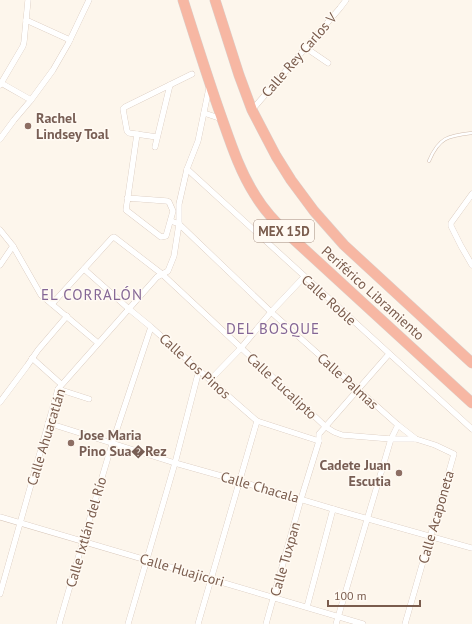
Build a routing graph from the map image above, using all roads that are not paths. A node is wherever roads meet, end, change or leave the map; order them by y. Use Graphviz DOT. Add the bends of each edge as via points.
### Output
graph roads {
  1 [pos="28,0"];
  2 [pos="89,0"];
  3 [pos="183,0"];
  4 [pos="214,0"];
  5 [pos="346,0"];
  6 [pos="26,20"];
  7 [pos="70,40"];
  8 [pos="306,48"];
  9 [pos="328,63"];
  10 [pos="0,71"];
  11 [pos="8,72"];
  12 [pos="192,74"];
  13 [pos="1,84"];
  14 [pos="210,84"];
  15 [pos="170,85"];
  16 [pos="31,100"];
  17 [pos="252,110"];
  18 [pos="204,113"];
  19 [pos="222,119"];
  20 [pos="472,133"];
  21 [pos="138,134"];
  22 [pos="157,137"];
  23 [pos="0,139"];
  24 [pos="155,146"];
  25 [pos="429,161"];
  26 [pos="187,170"];
  27 [pos="472,194"];
  28 [pos="127,198"];
  29 [pos="171,221"];
  30 [pos="179,224"];
  31 [pos="0,230"];
  32 [pos="13,246"];
  33 [pos="472,265"];
  34 [pos="0,266"];
  35 [pos="84,269"];
  36 [pos="162,274"];
  37 [pos="304,277"];
  38 [pos="52,304"];
  39 [pos="128,309"];
  40 [pos="271,312"];
  41 [pos="67,316"];
  42 [pos="151,327"];
  43 [pos="98,343"];
  44 [pos="241,348"];
  45 [pos="389,354"];
  46 [pos="32,358"];
  47 [pos="472,363"];
  48 [pos="199,370"];
  49 [pos="210,380"];
  50 [pos="60,386"];
  51 [pos="358,389"];
  52 [pos="89,399"];
  53 [pos="0,402"];
  54 [pos="472,403"];
  55 [pos="257,420"];
  56 [pos="48,424"];
  57 [pos="398,425"];
  58 [pos="326,427"];
  59 [pos="472,429"];
  60 [pos="391,439"];
  61 [pos="416,439"];
  62 [pos="319,441"];
  63 [pos="112,444"];
  64 [pos="454,457"];
  65 [pos="175,463"];
  66 [pos="239,481"];
  67 [pos="301,499"];
  68 [pos="333,509"];
  69 [pos="0,517"];
  70 [pos="368,518"];
  71 [pos="20,523"];
  72 [pos="431,537"];
  73 [pos="82,541"];
  74 [pos="472,548"];
  75 [pos="147,560"];
  76 [pos="211,578"];
  77 [pos="0,594"];
  78 [pos="274,597"];
  79 [pos="307,607"];
  80 [pos="338,616"];
  81 [pos="59,624"];
  82 [pos="128,624"];
  83 [pos="198,624"];
  84 [pos="266,624"];
  85 [pos="336,624"];
  86 [pos="363,624"];
  87 [pos="405,624"];
  1 -- 6 [label="street"];
  2 -- 7 [label="street"];
  3 -- 14 [label="highway, Periférico Libramiento / MEX 15D"];
  4 -- 17 [label="highway, MEX 15D"];
  5 -- 8 [label="street, Calle Rey Carlos V"];
  6 -- 7 [label="street"];
  6 -- 11 [label="street" via="23,46"];
  7 -- 16 [label="street" via="53,70"];
  8 -- 9 [label="street"];
  8 -- 17 [label="street, Calle Rey Carlos V"];
  10 -- 11 [label="street"];
  11 -- 13 [label="street"];
  12 -- 15 [label="street"];
  13 -- 16 [label="street"];
  14 -- 18 [label="street, Calle Ahuacatlán"];
  14 -- 19 [label="highway, Periférico Libramiento / MEX 15D"];
  15 -- 21 [label="street" via="123,109 127,131"];
  15 -- 22 [label="street"];
  16 -- 23 [label="street"];
  17 -- 47 [label="highway, MEX 15D" via="276,156 314,211 344,245"];
  18 -- 19 [label="street"];
  18 -- 26 [label="street, Calle Ahuacatlán" via="198,141"];
  19 -- 54 [label="highway, Periférico Libramiento / MEX 15D" via="248,183 275,221"];
  20 -- 25 [label="lane" via="451,136 441,142"];
  21 -- 22 [label="street"];
  21 -- 28 [label="street"];
  22 -- 24 [label="street"];
  26 -- 30 [label="street, Calle Ahuacatlán" via="179,204"];
  26 -- 37 [label="street, Calle Roble"];
  27 -- 33 [label="street" via="451,223"];
  28 -- 29 [label="street" via="169,202 173,209"];
  28 -- 29 [label="street" via="126,210 161,237 166,236"];
  29 -- 30 [label="street"];
  30 -- 36 [label="street, Calle Ahuacatlán" via="174,256 168,271"];
  30 -- 40 [label="street, Calle Palmas"];
  31 -- 32 [label="street"];
  32 -- 34 [label="street"];
  32 -- 38 [label="street" via="41,295"];
  35 -- 36 [label="street, Calle Eucalipto" via="114,237"];
  35 -- 38 [label="street"];
  35 -- 39 [label="street, Calle Los Pinos"];
  36 -- 39 [label="street, Calle Ahuacatlán"];
  36 -- 44 [label="street, Calle Eucalipto"];
  37 -- 40 [label="street"];
  37 -- 45 [label="street, Calle Roble"];
  38 -- 41 [label="street"];
  39 -- 42 [label="street, Calle Los Pinos"];
  39 -- 43 [label="street, Calle Ahuacatlán"];
  40 -- 44 [label="street"];
  40 -- 51 [label="street, Calle Palmas"];
  41 -- 43 [label="street"];
  41 -- 46 [label="street"];
  42 -- 48 [label="street, Calle Los Pinos"];
  42 -- 63 [label="street, Calle Ixtlán del Río"];
  43 -- 50 [label="street, Calle Ahuacatlán"];
  44 -- 49 [label="street"];
  44 -- 58 [label="street, Calle Eucalipto"];
  45 -- 51 [label="street, Calle Tuxpan"];
  45 -- 59 [label="street, Calle Roble"];
  46 -- 50 [label="street"];
  46 -- 53 [label="street"];
  48 -- 49 [label="street, Calle Los Pinos"];
  48 -- 65 [label="street"];
  49 -- 55 [label="street, Calle Los Pinos"];
  50 -- 52 [label="street"];
  50 -- 56 [label="street, Calle Ahuacatlán"];
  51 -- 57 [label="street, Calle Palmas"];
  51 -- 58 [label="street, Calle Tuxpan"];
  55 -- 62 [label="street, Calle Los Pinos"];
  55 -- 66 [label="street"];
  56 -- 63 [label="street, Calle Chacala"];
  56 -- 71 [label="street, Calle Ahuacatlán"];
  57 -- 60 [label="street"];
  57 -- 61 [label="street, Calle Palmas"];
  58 -- 60 [label="street, Calle Eucalipto" via="342,435"];
  58 -- 62 [label="street, Calle Tuxpan" via="319,434"];
  60 -- 61 [label="street, Calle Eucalipto"];
  60 -- 70 [label="street"];
  61 -- 64 [label="street, Calle Palmas" via="452,452"];
  62 -- 67 [label="street, Calle Tuxpan"];
  63 -- 65 [label="street, Calle Chacala"];
  63 -- 73 [label="street, Calle Ixtlán del Río"];
  64 -- 72 [label="street, Calle Acaponeta"];
  65 -- 66 [label="street, Calle Chacala"];
  65 -- 75 [label="street"];
  66 -- 67 [label="street, Calle Chacala"];
  66 -- 76 [label="street"];
  67 -- 68 [label="street, Calle Chacala"];
  67 -- 78 [label="street, Calle Tuxpan"];
  68 -- 70 [label="street, Calle Chacala"];
  68 -- 79 [label="street"];
  69 -- 71 [label="street, Calle Huajicori"];
  70 -- 72 [label="street, Calle Chacala"];
  70 -- 80 [label="street"];
  71 -- 73 [label="street, Calle Huajicori"];
  71 -- 77 [label="street, Calle Ahuacatlán"];
  72 -- 74 [label="street, Calle Chacala"];
  72 -- 87 [label="street, Calle Acaponeta"];
  73 -- 75 [label="street, Calle Huajicori"];
  73 -- 81 [label="street, Calle Ixtlán del Río"];
  75 -- 76 [label="street, Calle Huajicori"];
  75 -- 82 [label="street"];
  76 -- 78 [label="street, Calle Huajicori"];
  76 -- 83 [label="street"];
  78 -- 79 [label="street, Calle Huajicori"];
  78 -- 84 [label="street, Calle Tuxpan"];
  79 -- 80 [label="street, Calle Huajicori"];
  80 -- 85 [label="street"];
  80 -- 86 [label="street, Calle Huajicori"];
}
